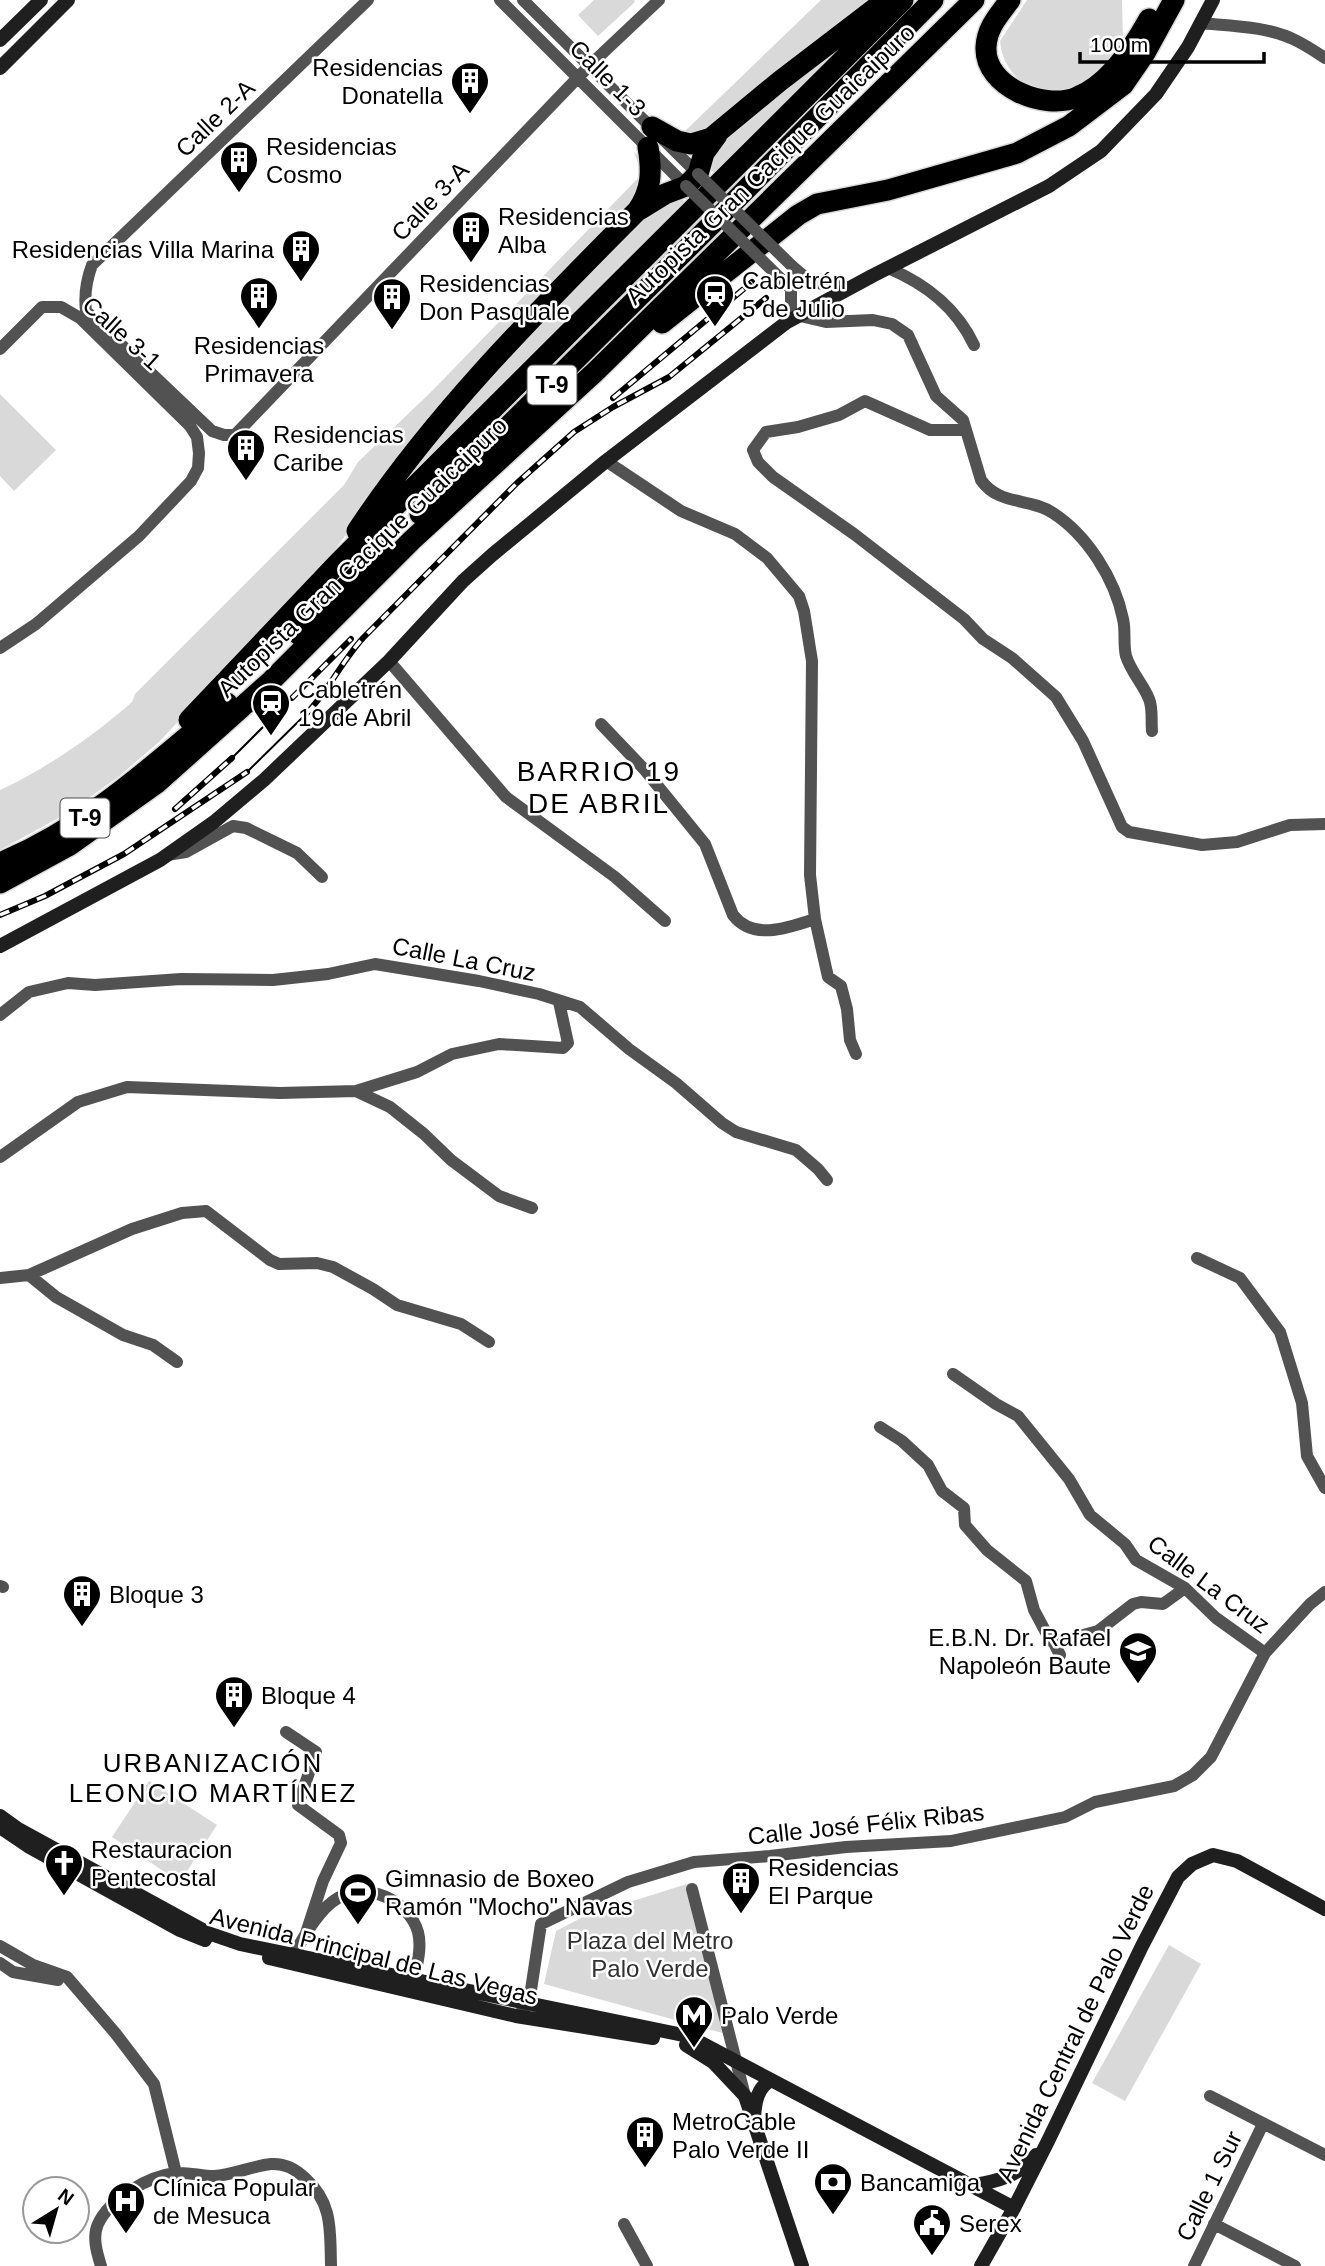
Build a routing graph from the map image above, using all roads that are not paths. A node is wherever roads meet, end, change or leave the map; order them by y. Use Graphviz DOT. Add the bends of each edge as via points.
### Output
graph roads {
  1 [pos="41,0"];
  2 [pos="68,0"];
  3 [pos="368,0"];
  4 [pos="500,0"];
  5 [pos="523,0"];
  6 [pos="659,0"];
  7 [pos="886,0"];
  8 [pos="903,0"];
  9 [pos="933,0"];
  10 [pos="974,0"];
  11 [pos="1010,0"];
  12 [pos="1158,0"];
  13 [pos="1174,0"];
  14 [pos="1213,0"];
  15 [pos="1200,23"];
  16 [pos="0,40"];
  17 [pos="1325,58"];
  18 [pos="589,66"];
  19 [pos="0,68"];
  20 [pos="577,78"];
  21 [pos="719,132"];
  22 [pos="650,137"];
  23 [pos="692,180"];
  24 [pos="637,211"];
  25 [pos="888,268"];
  26 [pos="850,288"];
  27 [pos="793,319"];
  28 [pos="974,345"];
  29 [pos="0,349"];
  30 [pos="565,401"];
  31 [pos="966,430"];
  32 [pos="235,435"];
  33 [pos="606,461"];
  34 [pos="338,563"];
  35 [pos="0,648"];
  36 [pos="389,661"];
  37 [pos="601,724"];
  38 [pos="1152,731"];
  39 [pos="161,759"];
  40 [pos="1325,824"];
  41 [pos="166,855"];
  42 [pos="0,863"];
  43 [pos="321,877"];
  44 [pos="0,883"];
  45 [pos="816,919"];
  46 [pos="665,921"];
  47 [pos="0,946"];
  48 [pos="559,1002"];
  49 [pos="0,1015"];
  50 [pos="856,1054"];
  51 [pos="356,1091"];
  52 [pos="0,1157"];
  53 [pos="827,1180"];
  54 [pos="532,1208"];
  55 [pos="1198,1258"];
  56 [pos="29,1275"];
  57 [pos="0,1278"];
  58 [pos="489,1342"];
  59 [pos="177,1362"];
  60 [pos="953,1374"];
  61 [pos="880,1427"];
  62 [pos="1325,1488"];
  63 [pos="1185,1588"];
  64 [pos="1325,1592"];
  65 [pos="1054,1643"];
  66 [pos="1265,1653"];
  67 [pos="1060,1655"];
  68 [pos="286,1732"];
  69 [pos="0,1816"];
  70 [pos="0,1827"];
  71 [pos="692,1889"];
  72 [pos="1325,1909"];
  73 [pos="306,1933"];
  74 [pos="0,1946"];
  75 [pos="295,1954"];
  76 [pos="0,1963"];
  77 [pos="414,1980"];
  78 [pos="73,1982"];
  79 [pos="529,2003"];
  80 [pos="516,2016"];
  81 [pos="738,2062"];
  82 [pos="771,2080"];
  83 [pos="745,2096"];
  84 [pos="1210,2096"];
  85 [pos="754,2120"];
  86 [pos="1263,2124"];
  87 [pos="1048,2141"];
  88 [pos="1325,2155"];
  89 [pos="176,2174"];
  90 [pos="972,2185"];
  91 [pos="1014,2208"];
  92 [pos="624,2224"];
  93 [pos="1214,2224"];
  94 [pos="101,2266"];
  95 [pos="331,2266"];
  96 [pos="647,2266"];
  97 [pos="802,2266"];
  98 [pos="981,2266"];
  99 [pos="1194,2266"];
  100 [pos="1295,2266"];
  1 -- 16 [label="street"];
  2 -- 19 [label="street"];
  3 -- 32 [label="street, Calle 2-A" via="92,265 87,280 86,311 212,431"];
  4 -- 20 [label="street, Calle 1-3"];
  5 -- 18 [label="street, Calle 1-3"];
  6 -- 18 [label="street, Calle 3-A"];
  7 -- 21 [label="highway"];
  8 -- 34 [label="highway"];
  9 -- 39 [label="highway, Autopista Gran Cacique Guaicaipuro / T-9" via="256,679"];
  10 -- 30 [label="highway, Autopista Gran Cacique Guaicaipuro / T-9"];
  11 -- 12 [label="highway" via="990,27 989,63 1019,92 1036,99 1064,101 1084,94 1110,73"];
  13 -- 30 [label="highway" via="1123,85 1069,126 1017,153 888,190 817,204"];
  14 -- 15 [label="street"];
  15 -- 17 [label="street" via="1276,33"];
  15 -- 25 [label="street" via="1156,94 1101,151 1049,186"];
  18 -- 20 [label="street, Calle 3-A"];
  18 -- 22 [label="street, Calle 1-3"];
  20 -- 22 [label="street, Calle 1-3"];
  20 -- 32 [label="street, Calle 3-A"];
  21 -- 22 [label="highway" via="691,144"];
  21 -- 23 [label="highway"];
  22 -- 23 [label="street, Calle 1-3"];
  22 -- 23 [label="street, Calle 1-3"];
  22 -- 24 [label="highway" via="651,176"];
  23 -- 24 [label="highway"];
  23 -- 26 [label="street, bridge" via="811,282"];
  23 -- 27 [label="street, bridge" via="791,289"];
  24 -- 34 [label="highway" via="475,379 400,471"];
  25 -- 26 [label="street"];
  25 -- 28 [label="street" via="916,280 941,300 966,328"];
  26 -- 27 [label="street"];
  27 -- 31 [label="street" via="892,324 908,335 936,396 963,420"];
  27 -- 33 [label="street"];
  29 -- 35 [label="street, Calle 3-1" via="43,307 61,307 80,318 190,426 200,453 191,481 139,536 36,624"];
  30 -- 44 [label="highway, Autopista Gran Cacique Guaicaipuro / T-9" via="157,783 71,845"];
  31 -- 38 [label="street" via="986,488 1056,515 1108,576 1124,621 1130,668 1150,701"];
  31 -- 40 [label="street" via="930,430 865,401 839,415 766,432 753,450 773,477 964,619 982,639 1012,658 1056,697 1083,741 1122,827 1129,832 1202,845 1237,842 1290,825"];
  33 -- 36 [label="street" via="473,572"];
  33 -- 45 [label="street" via="681,511 735,534 767,558 799,596 812,661 810,875"];
  34 -- 39 [label="highway" via="178,731"];
  36 -- 41 [label="street" via="264,780"];
  36 -- 46 [label="street" via="506,797 615,877"];
  37 -- 45 [label="street" via="705,845 739,922 747,928 774,930"];
  39 -- 42 [label="highway, Autopista Gran Cacique Guaicaipuro / T-9" via="96,811"];
  41 -- 43 [label="street" via="186,852 233,826 297,853"];
  41 -- 47 [label="street"];
  45 -- 50 [label="street" via="828,976 841,986"];
  48 -- 49 [label="street, Calle La Cruz" via="479,981 375,964 272,980 68,983 29,992"];
  48 -- 51 [label="street" via="568,1043 563,1048 499,1044 452,1054 417,1072"];
  48 -- 53 [label="street, Calle La Cruz" via="580,1007 722,1123 736,1132 796,1150"];
  51 -- 52 [label="street" via="127,1087 78,1102"];
  51 -- 54 [label="street" via="390,1107 499,1196"];
  55 -- 62 [label="street" via="1240,1278 1280,1332 1302,1403 1307,1456"];
  56 -- 57 [label="street"];
  56 -- 58 [label="street" via="132,1229 182,1213 206,1212 279,1264 295,1261 334,1267 397,1305 461,1324"];
  56 -- 59 [label="street" via="56,1297 123,1335 153,1345"];
  60 -- 63 [label="street, Calle La Cruz" via="1018,1416 1069,1479 1090,1515 1125,1544 1136,1560"];
  61 -- 65 [label="street" via="928,1465 942,1491 964,1508 964,1524 987,1550 1026,1581 1034,1610"];
  63 -- 65 [label="street" via="1163,1604 1133,1604 1098,1631"];
  63 -- 66 [label="street, Calle La Cruz" via="1216,1618"];
  64 -- 66 [label="street, Calle José Félix Ribas"];
  65 -- 67 [label="street"];
  66 -- 79 [label="street, Calle José Félix Ribas" via="1211,1757 1174,1786 1096,1802 1065,1817 951,1841 694,1862 628,1882 541,1924"];
  68 -- 73 [label="street" via="316,1752 298,1805 339,1835 341,1843"];
  69 -- 75 [label="street, Avenida Principal de Las Vegas" via="208,1933"];
  70 -- 80 [label="street, Avenida Principal de Las Vegas" via="180,1930 211,1942"];
  71 -- 81 [label="street"];
  72 -- 87 [label="street, Avenida Central de Palo Verde" via="1237,1861 1213,1855 1192,1864 1163,1903"];
  73 -- 75 [label="street"];
  73 -- 77 [label="street" via="336,1899 348,1893 368,1890 390,1899 407,1911 417,1929"];
  74 -- 78 [label="street"];
  75 -- 77 [label="street, Avenida Principal de Las Vegas"];
  76 -- 78 [label="street" via="13,1972"];
  77 -- 79 [label="street, Avenida Principal de Las Vegas"];
  78 -- 89 [label="street" via="153,2084"];
  79 -- 80 [label="street"];
  79 -- 81 [label="street, Avenida Principal de Las Vegas" via="688,2036"];
  80 -- 83 [label="street, Avenida Principal de Las Vegas" via="684,2044 713,2062"];
  81 -- 82 [label="street, Avenida Principal de Las Vegas"];
  81 -- 83 [label="street"];
  82 -- 85 [label="street" via="757,2096"];
  82 -- 90 [label="street, Avenida Principal de Las Vegas"];
  83 -- 85 [label="street"];
  84 -- 86 [label="street"];
  85 -- 97 [label="street"];
  86 -- 88 [label="street"];
  86 -- 93 [label="street, Calle 1 Sur"];
  87 -- 90 [label="street" via="1014,2174"];
  87 -- 91 [label="street, Avenida Central de Palo Verde"];
  89 -- 94 [label="street" via="146,2180 107,2212 97,2226"];
  89 -- 95 [label="street" via="215,2176 274,2163 293,2168 324,2201 330,2222"];
  90 -- 91 [label="street, Avenida Principal de Las Vegas"];
  91 -- 98 [label="street, Avenida Central de Palo Verde"];
  92 -- 96 [label="street"];
  93 -- 99 [label="street, Calle 1 Sur"];
  93 -- 100 [label="street"];
}
